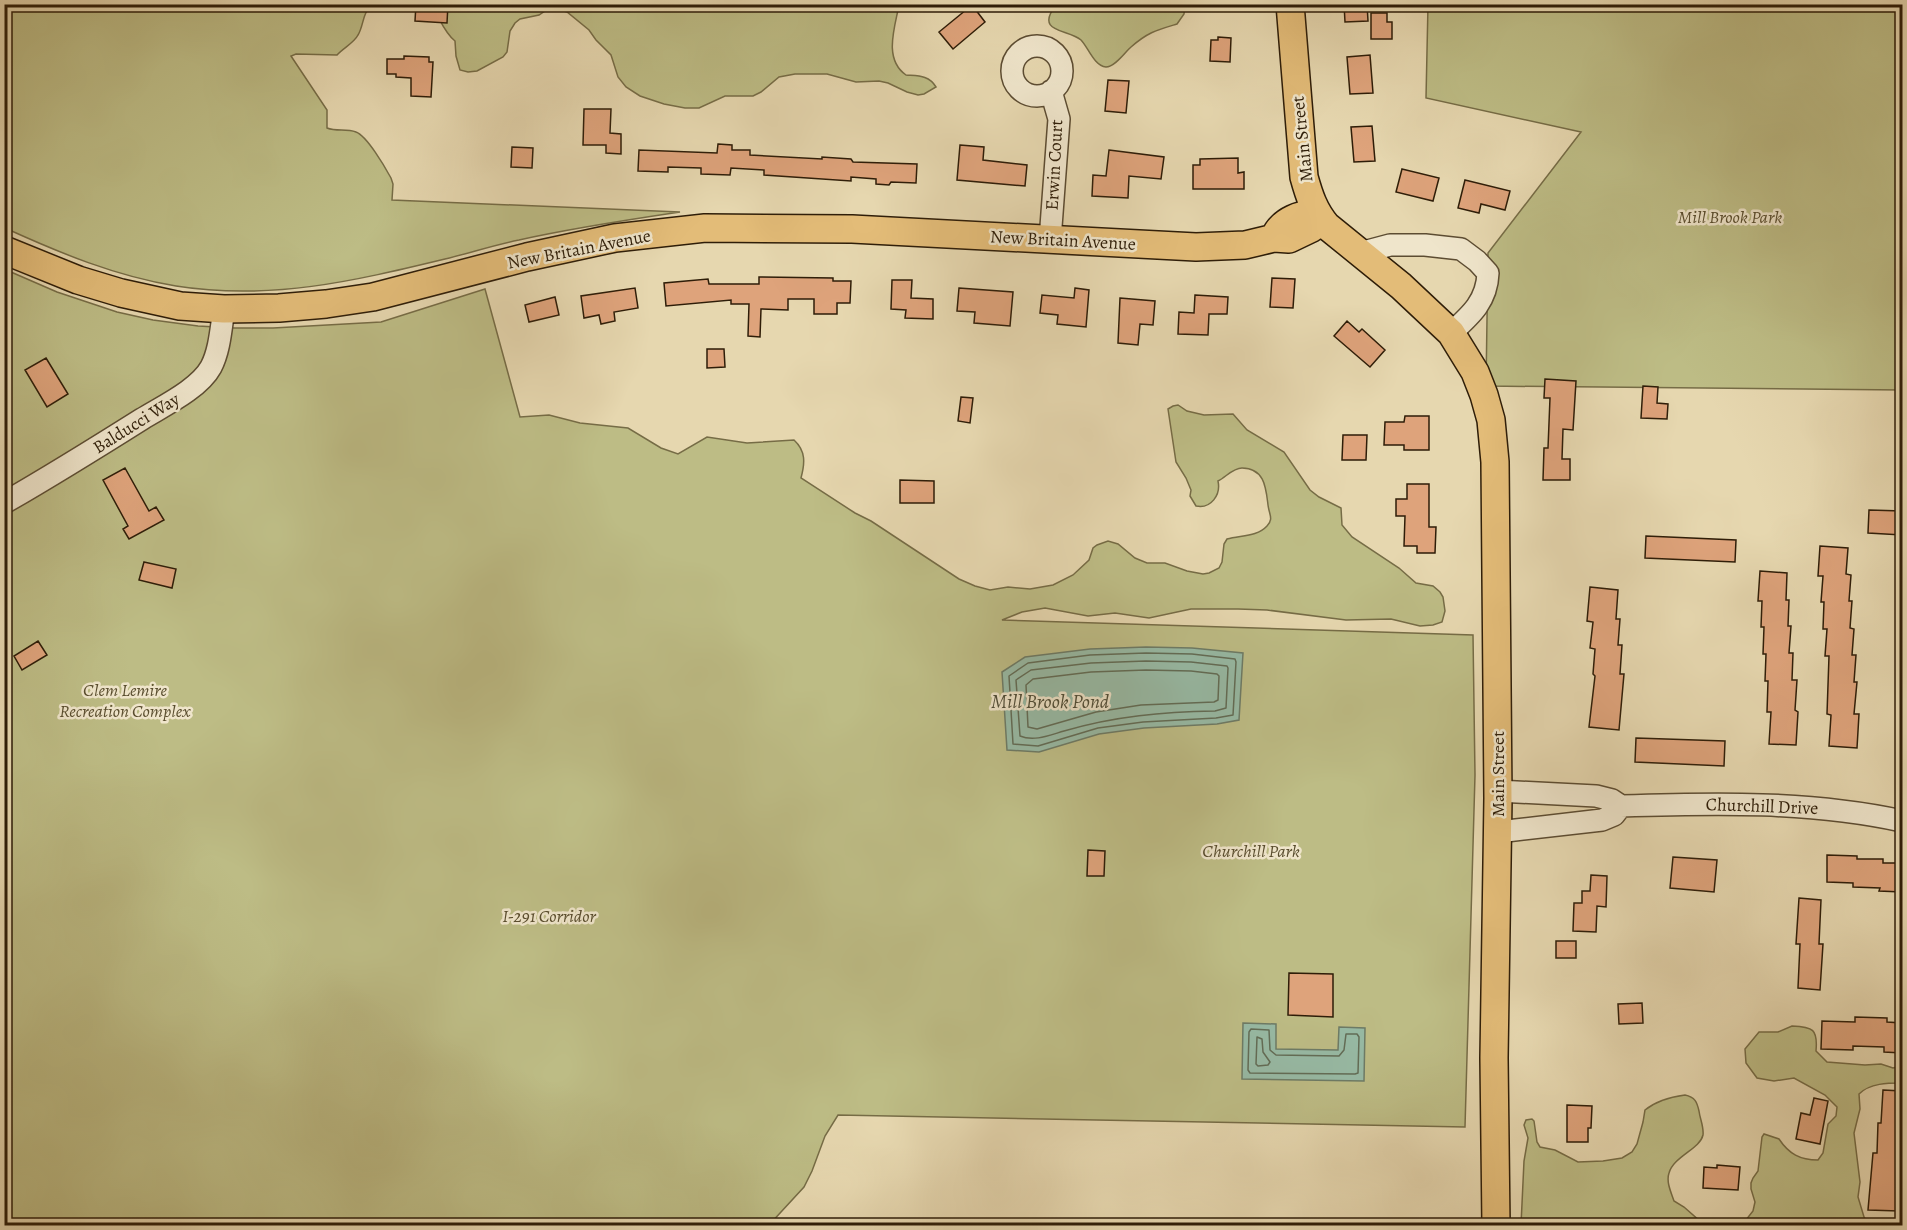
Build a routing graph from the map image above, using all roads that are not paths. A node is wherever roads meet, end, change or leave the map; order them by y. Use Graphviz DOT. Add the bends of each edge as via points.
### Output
graph roads {
  1 [pos="1290,4"];
  2 [pos="1051,91"];
  3 [pos="1319,217"];
  4 [pos="1050,240"];
  5 [pos="4,249"];
  6 [pos="1360,253"];
  7 [pos="224,309"];
  8 [pos="1451,333"];
  9 [pos="4,503"];
  10 [pos="1498,790"];
  11 [pos="1621,806"];
  12 [pos="1902,821"];
  13 [pos="1498,832"];
  14 [pos="1496,1226"];
  1 -- 3 [label="main road, Main Street" via="1304,177"];
  2 -- 4 [label="street, Erwin Court" via="1059,119"];
  3 -- 4 [label="main road, New Britain Avenue" via="1305,214 1283,225 1275,238 1245,245 1196,247"];
  3 -- 6 [label="main road, Main Street"];
  4 -- 7 [label="main road, New Britain Avenue" via="852,229 705,228 615,238 373,297 279,308"];
  5 -- 7 [label="main road, New Britain Avenue" via="121,293 180,306"];
  6 -- 8 [label="main road, Main Street"];
  6 -- 8 [label="street" via="1390,245 1425,245 1461,249 1477,261 1488,273 1488,286 1468,318"];
  7 -- 9 [label="street, Balducci Way" via="215,357 203,377 185,392"];
  8 -- 10 [label="main road, Main Street" via="1478,378 1494,440"];
  10 -- 11 [label="street, Churchill Drive" via="1596,796"];
  10 -- 13 [label="main road, Main Street"];
  11 -- 12 [label="street, Churchill Drive" via="1804,807"];
  11 -- 13 [label="street, Churchill Drive" via="1614,815 1602,820"];
  13 -- 14 [label="main road, Main Street"];
}
